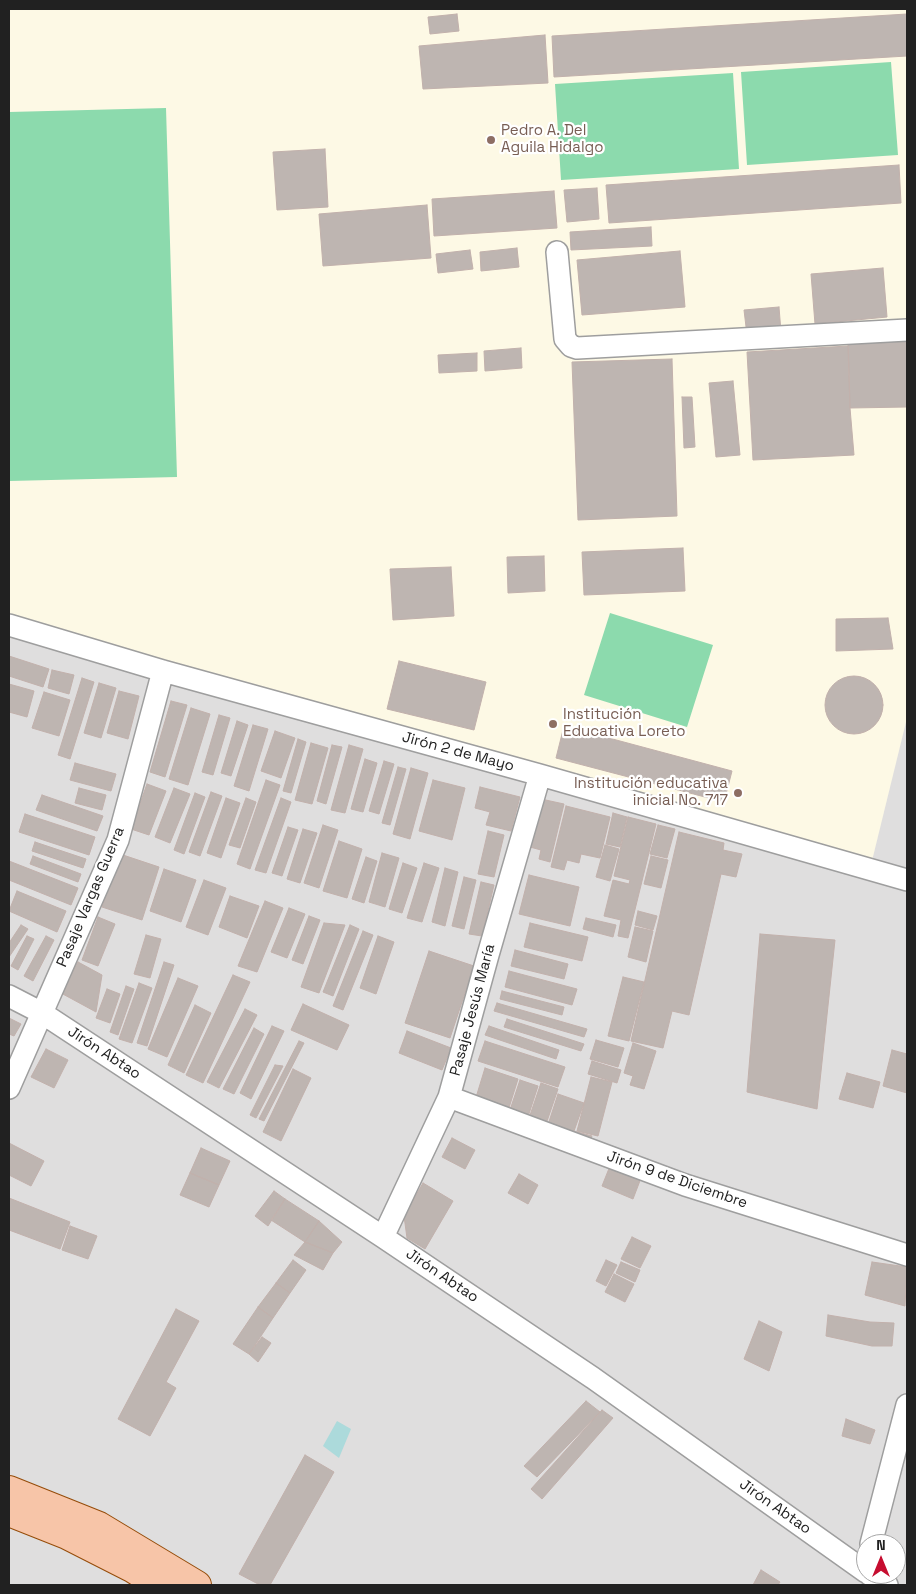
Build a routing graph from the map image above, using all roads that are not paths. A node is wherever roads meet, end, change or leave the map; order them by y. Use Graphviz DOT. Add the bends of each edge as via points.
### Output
graph roads {
  1 [pos="557,252"];
  2 [pos="907,330"];
  3 [pos="9,625"];
  4 [pos="163,671"];
  5 [pos="540,775"];
  6 [pos="907,880"];
  7 [pos="9,996"];
  8 [pos="42,1013"];
  9 [pos="9,1088"];
  10 [pos="449,1096"];
  11 [pos="383,1237"];
  12 [pos="907,1255"];
  13 [pos="907,1405"];
  14 [pos="9,1490"];
  15 [pos="9,1512"];
  16 [pos="874,1534"];
  17 [pos="856,1567"];
  18 [pos="159,1585"];
  19 [pos="197,1585"];
  1 -- 2 [label="street" via="565,339 577,348"];
  3 -- 4 [label="street, Jirón 2 de Mayo"];
  4 -- 5 [label="street, Jirón 2 de Mayo"];
  4 -- 8 [label="street, Pasaje Vargas Guerra" via="118,840"];
  5 -- 6 [label="street, Jirón 2 de Mayo"];
  5 -- 10 [label="street, Pasaje Jesús María"];
  7 -- 8 [label="street, Jirón Abtao"];
  8 -- 9 [label="street, Pasaje Vargas Guerra"];
  8 -- 11 [label="street, Jirón Abtao"];
  10 -- 11 [label="street, Pasaje Jesús María"];
  10 -- 12 [label="street, Jirón 9 de Diciembre" via="685,1185"];
  11 -- 17 [label="street, Jirón Abtao" via="593,1378"];
  13 -- 16 [label="street"];
  14 -- 19 [label="main road" via="99,1526"];
  15 -- 18 [label="main road" via="67,1536"];
}
